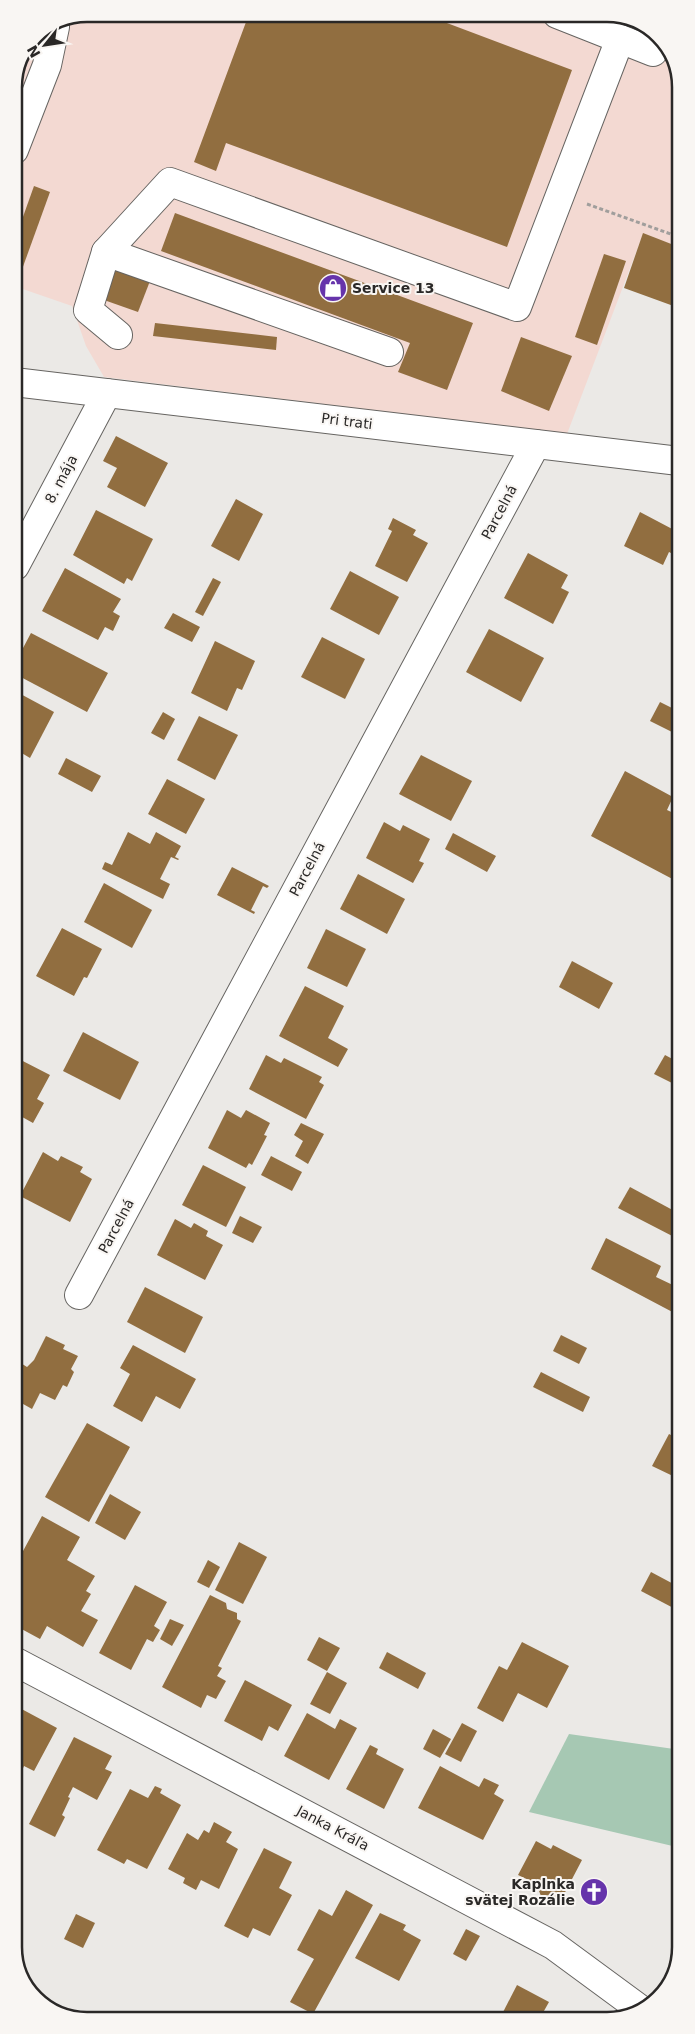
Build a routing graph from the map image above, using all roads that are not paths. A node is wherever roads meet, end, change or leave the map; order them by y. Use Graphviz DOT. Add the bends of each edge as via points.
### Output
graph roads {
  1 [pos="579,23"];
  2 [pos="54,31"];
  3 [pos="620,39"];
  4 [pos="658,47"];
  5 [pos="22,130"];
  6 [pos="106,252"];
  7 [pos="118,334"];
  8 [pos="389,352"];
  9 [pos="22,383"];
  10 [pos="107,392"];
  11 [pos="536,444"];
  12 [pos="672,461"];
  13 [pos="22,551"];
  14 [pos="80,1295"];
  15 [pos="22,1665"];
  16 [pos="635,2005"];
  1 -- 3 [label="street"];
  2 -- 5 [label="street" via="47,66"];
  3 -- 4 [label="street"];
  3 -- 6 [label="street" via="517,308 170,182"];
  6 -- 7 [label="street" via="88,310"];
  6 -- 8 [label="street"];
  9 -- 10 [label="street, Pri trati"];
  10 -- 11 [label="street, Pri trati"];
  10 -- 13 [label="street, 8. mája"];
  11 -- 12 [label="street, Pri trati"];
  11 -- 14 [label="street, Parcelná"];
  15 -- 16 [label="street, Janka Kráľa" via="553,1945"];
}
